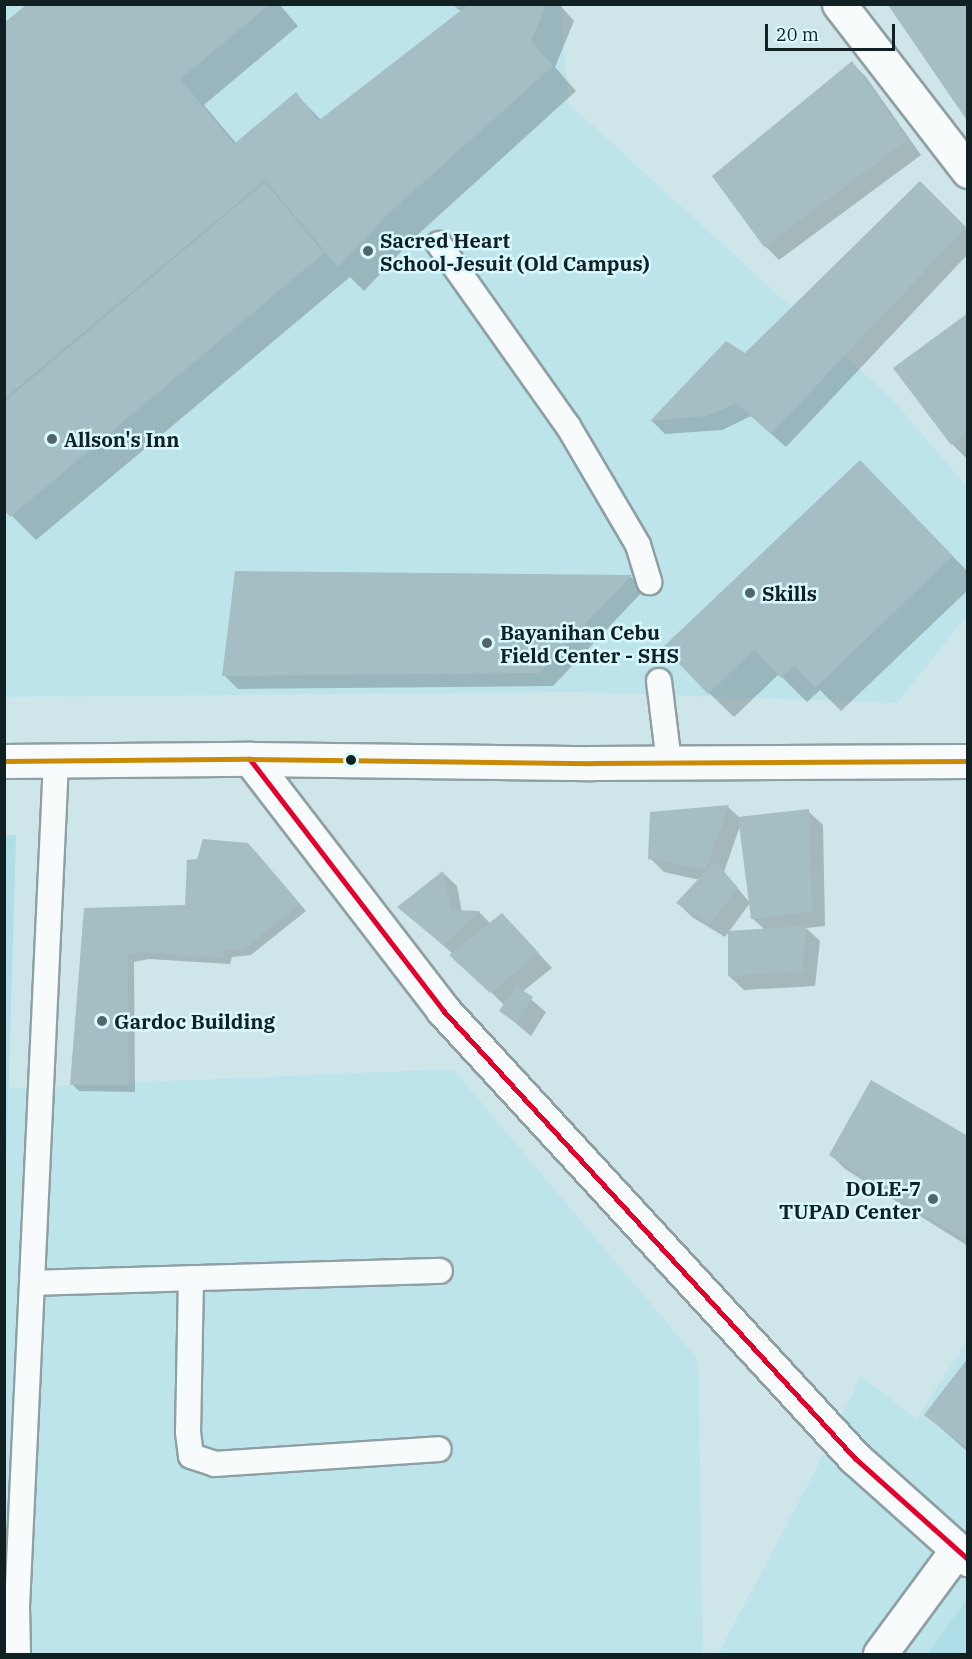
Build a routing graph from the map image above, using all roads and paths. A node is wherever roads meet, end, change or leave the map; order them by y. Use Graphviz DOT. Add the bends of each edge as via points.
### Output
graph roads {
  1 [pos="839,4"];
  2 [pos="968,171"];
  3 [pos="439,244"];
  4 [pos="649,582"];
  5 [pos="658,681"];
  6 [pos="250,759"];
  7 [pos="4,761"];
  8 [pos="56,761"];
  9 [pos="968,761"];
  10 [pos="669,762"];
  11 [pos="440,1271"];
  12 [pos="191,1278"];
  13 [pos="33,1282"];
  14 [pos="438,1449"];
  15 [pos="962,1555"];
  16 [pos="18,1654"];
  17 [pos="880,1654"];
  1 -- 2 [label="street"];
  3 -- 4 [label="lane" via="568,426 638,545"];
  5 -- 10 [label="lane"];
  6 -- 8 [label="street"];
  6 -- 10 [label="street"];
  6 -- 15 [label="street" via="444,1010 855,1458"];
  7 -- 8 [label="street"];
  8 -- 13 [label="lane"];
  9 -- 10 [label="street"];
  11 -- 12 [label="lane"];
  12 -- 13 [label="lane"];
  12 -- 14 [label="lane" via="191,1456 215,1464"];
  13 -- 16 [label="lane"];
  15 -- 17 [label="street"];
}
